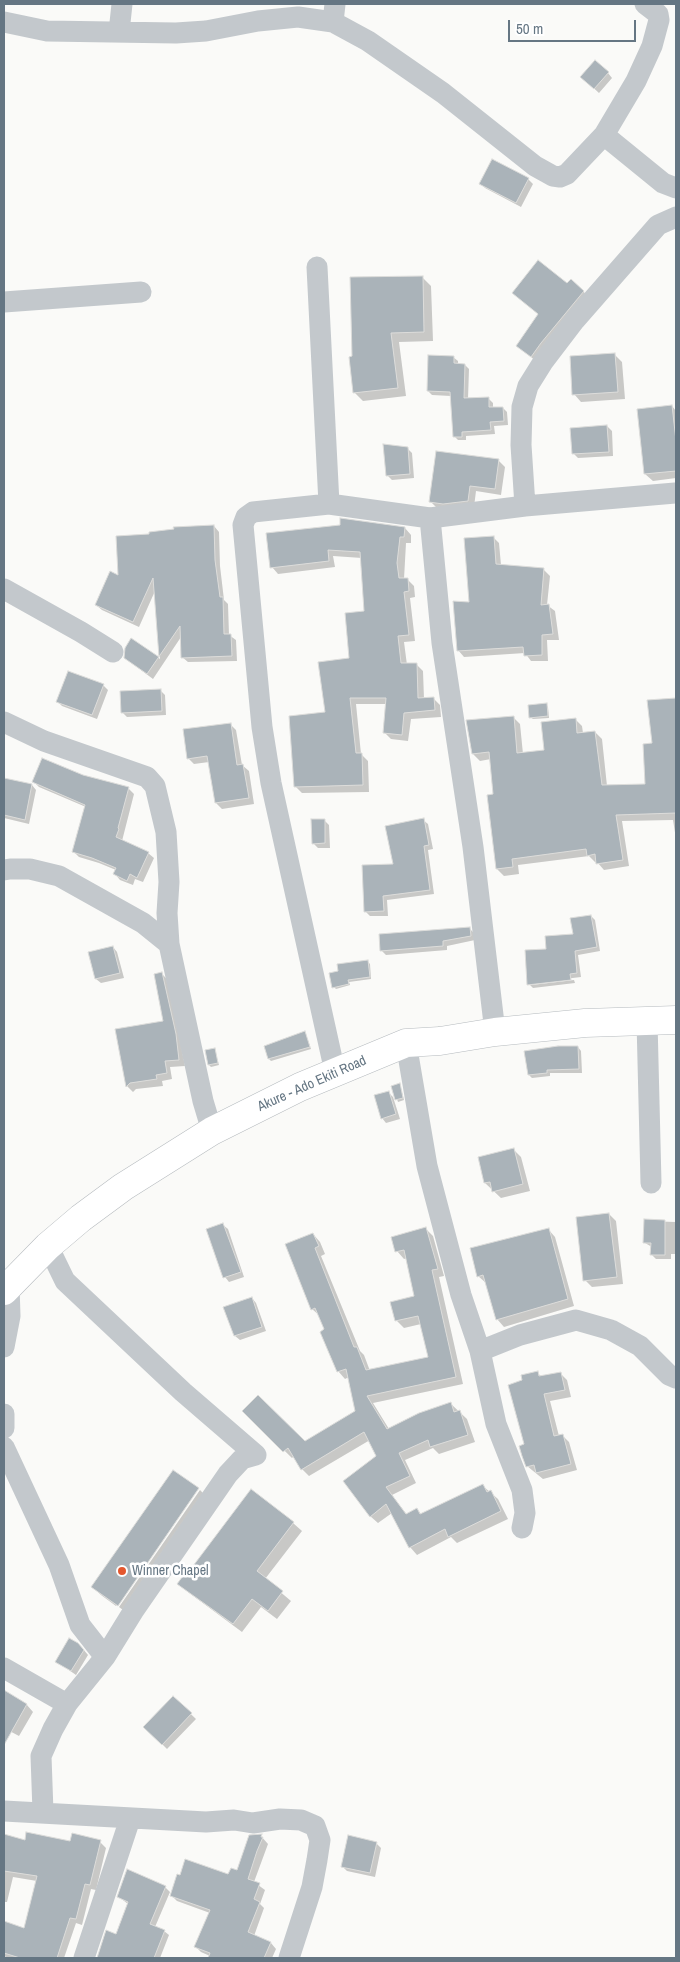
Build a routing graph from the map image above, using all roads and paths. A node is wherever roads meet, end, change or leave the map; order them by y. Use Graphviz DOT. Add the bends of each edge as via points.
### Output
graph roads {
  1 [pos="122,4"];
  2 [pos="645,4"];
  3 [pos="334,13"];
  4 [pos="4,22"];
  5 [pos="119,32"];
  6 [pos="604,135"];
  7 [pos="676,188"];
  8 [pos="676,217"];
  9 [pos="317,267"];
  10 [pos="140,292"];
  11 [pos="4,302"];
  12 [pos="675,493"];
  13 [pos="329,504"];
  14 [pos="525,506"];
  15 [pos="430,518"];
  16 [pos="4,589"];
  17 [pos="113,652"];
  18 [pos="4,722"];
  19 [pos="4,870"];
  20 [pos="169,944"];
  21 [pos="676,1020"];
  22 [pos="647,1021"];
  23 [pos="495,1032"];
  24 [pos="406,1044"];
  25 [pos="335,1072"];
  26 [pos="212,1131"];
  27 [pos="651,1183"];
  28 [pos="48,1246"];
  29 [pos="6,1288"];
  30 [pos="4,1347"];
  31 [pos="480,1351"];
  32 [pos="676,1378"];
  33 [pos="4,1414"];
  34 [pos="4,1428"];
  35 [pos="4,1447"];
  36 [pos="522,1528"];
  37 [pos="105,1656"];
  38 [pos="4,1668"];
  39 [pos="67,1704"];
  40 [pos="4,1811"];
  41 [pos="43,1812"];
  42 [pos="130,1819"];
  43 [pos="84,1958"];
  44 [pos="289,1958"];
  1 -- 5 [label="street"];
  2 -- 6 [label="street" via="658,14 659,20 652,46 636,81"];
  3 -- 5 [label="street" via="196,32"];
  3 -- 6 [label="street" via="535,166 553,176 567,174"];
  4 -- 5 [label="street" via="47,31"];
  6 -- 7 [label="street" via="663,183"];
  8 -- 14 [label="street" via="658,225 576,320 528,386 522,408 521,445"];
  9 -- 13 [label="street"];
  10 -- 11 [label="street"];
  12 -- 14 [label="street"];
  13 -- 15 [label="street"];
  13 -- 25 [label="street" via="253,512 243,525 262,727 271,783"];
  14 -- 15 [label="street"];
  15 -- 23 [label="street" via="442,643 473,847"];
  16 -- 17 [label="street"];
  18 -- 20 [label="street" via="44,741 147,777 155,786 166,832"];
  19 -- 20 [label="street" via="30,869 59,876 143,923"];
  20 -- 26 [label="street"];
  21 -- 22 [label="main road, Akure - Ado Ekiti Road"];
  22 -- 23 [label="main road, Akure - Ado Ekiti Road"];
  22 -- 27 [label="street"];
  23 -- 24 [label="main road, Akure - Ado Ekiti Road"];
  24 -- 25 [label="main road, Akure - Ado Ekiti Road"];
  24 -- 31 [label="street" via="427,1166 461,1295"];
  25 -- 26 [label="main road, Akure - Ado Ekiti Road"];
  26 -- 28 [label="main road, Akure - Ado Ekiti Road" via="123,1187"];
  28 -- 29 [label="main road, Akure - Ado Ekiti Road"];
  28 -- 37 [label="street" via="65,1281 183,1392 256,1455 242,1459 228,1474"];
  29 -- 30 [label="street" via="10,1316"];
  31 -- 32 [label="street" via="520,1335 576,1320 611,1330 640,1346"];
  31 -- 36 [label="street" via="496,1424 522,1490 525,1513"];
  33 -- 34 [label="street"];
  35 -- 37 [label="street" via="59,1565 80,1625"];
  37 -- 39 [label="street"];
  38 -- 39 [label="street"];
  39 -- 41 [label="street" via="41,1756"];
  40 -- 41 [label="street"];
  41 -- 42 [label="street"];
  42 -- 43 [label="street"];
  42 -- 44 [label="street" via="253,1822 286,1819 314,1826 320,1840 312,1887"];
}
